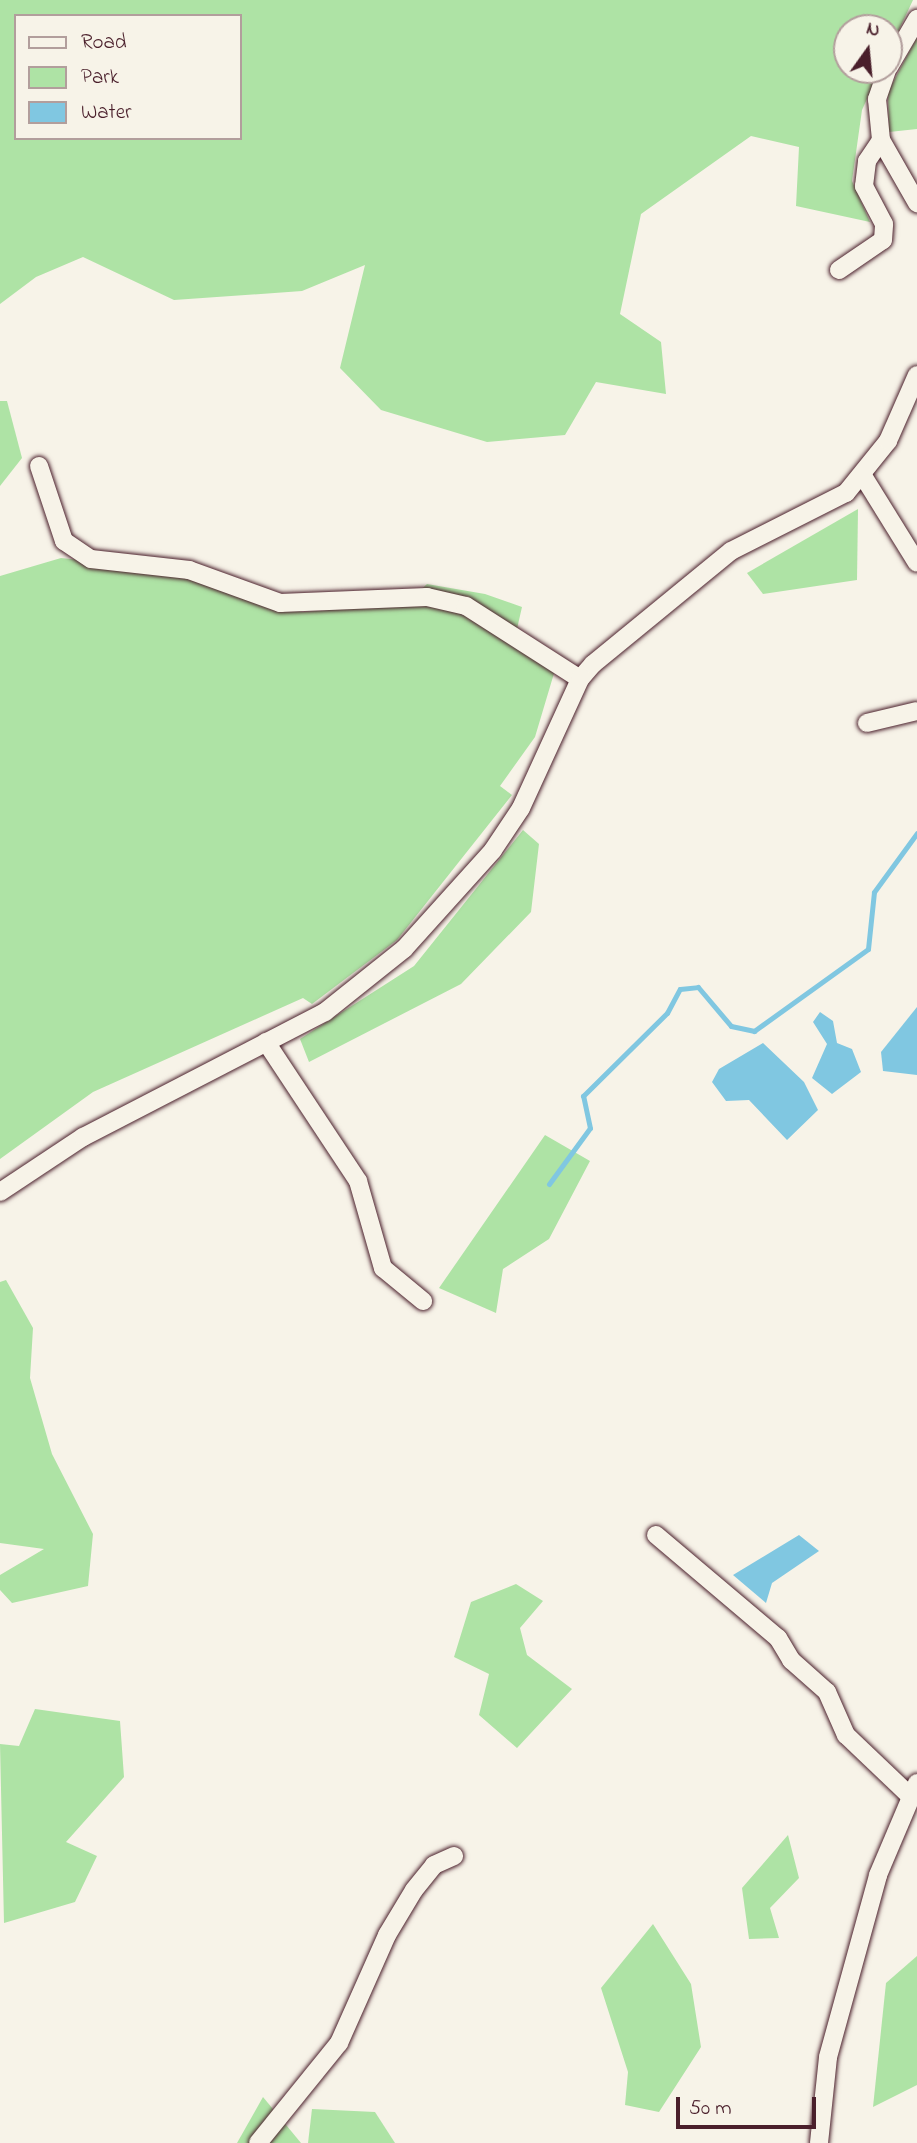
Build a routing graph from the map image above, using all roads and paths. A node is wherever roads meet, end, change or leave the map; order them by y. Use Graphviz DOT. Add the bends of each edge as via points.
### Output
graph roads {
  1 [pos="917,19"];
  2 [pos="903,43"];
  3 [pos="882,84"];
  4 [pos="881,139"];
  5 [pos="917,203"];
  6 [pos="839,270"];
  7 [pos="917,375"];
  8 [pos="39,466"];
  9 [pos="863,476"];
  10 [pos="917,563"];
  11 [pos="580,678"];
  12 [pos="917,711"];
  13 [pos="867,723"];
  14 [pos="266,1042"];
  15 [pos="0,1192"];
  16 [pos="423,1301"];
  17 [pos="656,1535"];
  18 [pos="914,1790"];
  19 [pos="454,1856"];
  20 [pos="258,2143"];
  21 [pos="819,2143"];
  1 -- 2 [label="street"];
  3 -- 4 [label="street" via="877,99"];
  4 -- 5 [label="street"];
  4 -- 6 [label="street" via="867,161 864,186 884,224 883,240"];
  7 -- 9 [label="street" via="888,441"];
  8 -- 11 [label="street" via="64,541 91,559 189,570 280,603 427,597 466,606"];
  9 -- 10 [label="street"];
  9 -- 11 [label="street" via="846,493 731,551"];
  11 -- 14 [label="street" via="542,771 493,850 404,948 324,1012"];
  12 -- 13 [label="street"];
  14 -- 15 [label="street" via="83,1137"];
  14 -- 16 [label="street" via="358,1181 383,1268"];
  17 -- 18 [label="street" via="778,1639 791,1660 827,1692 846,1735"];
  18 -- 21 [label="street" via="878,1875 831,2044"];
  19 -- 20 [label="street" via="435,1865 414,1891 387,1935 339,2043"];
}
